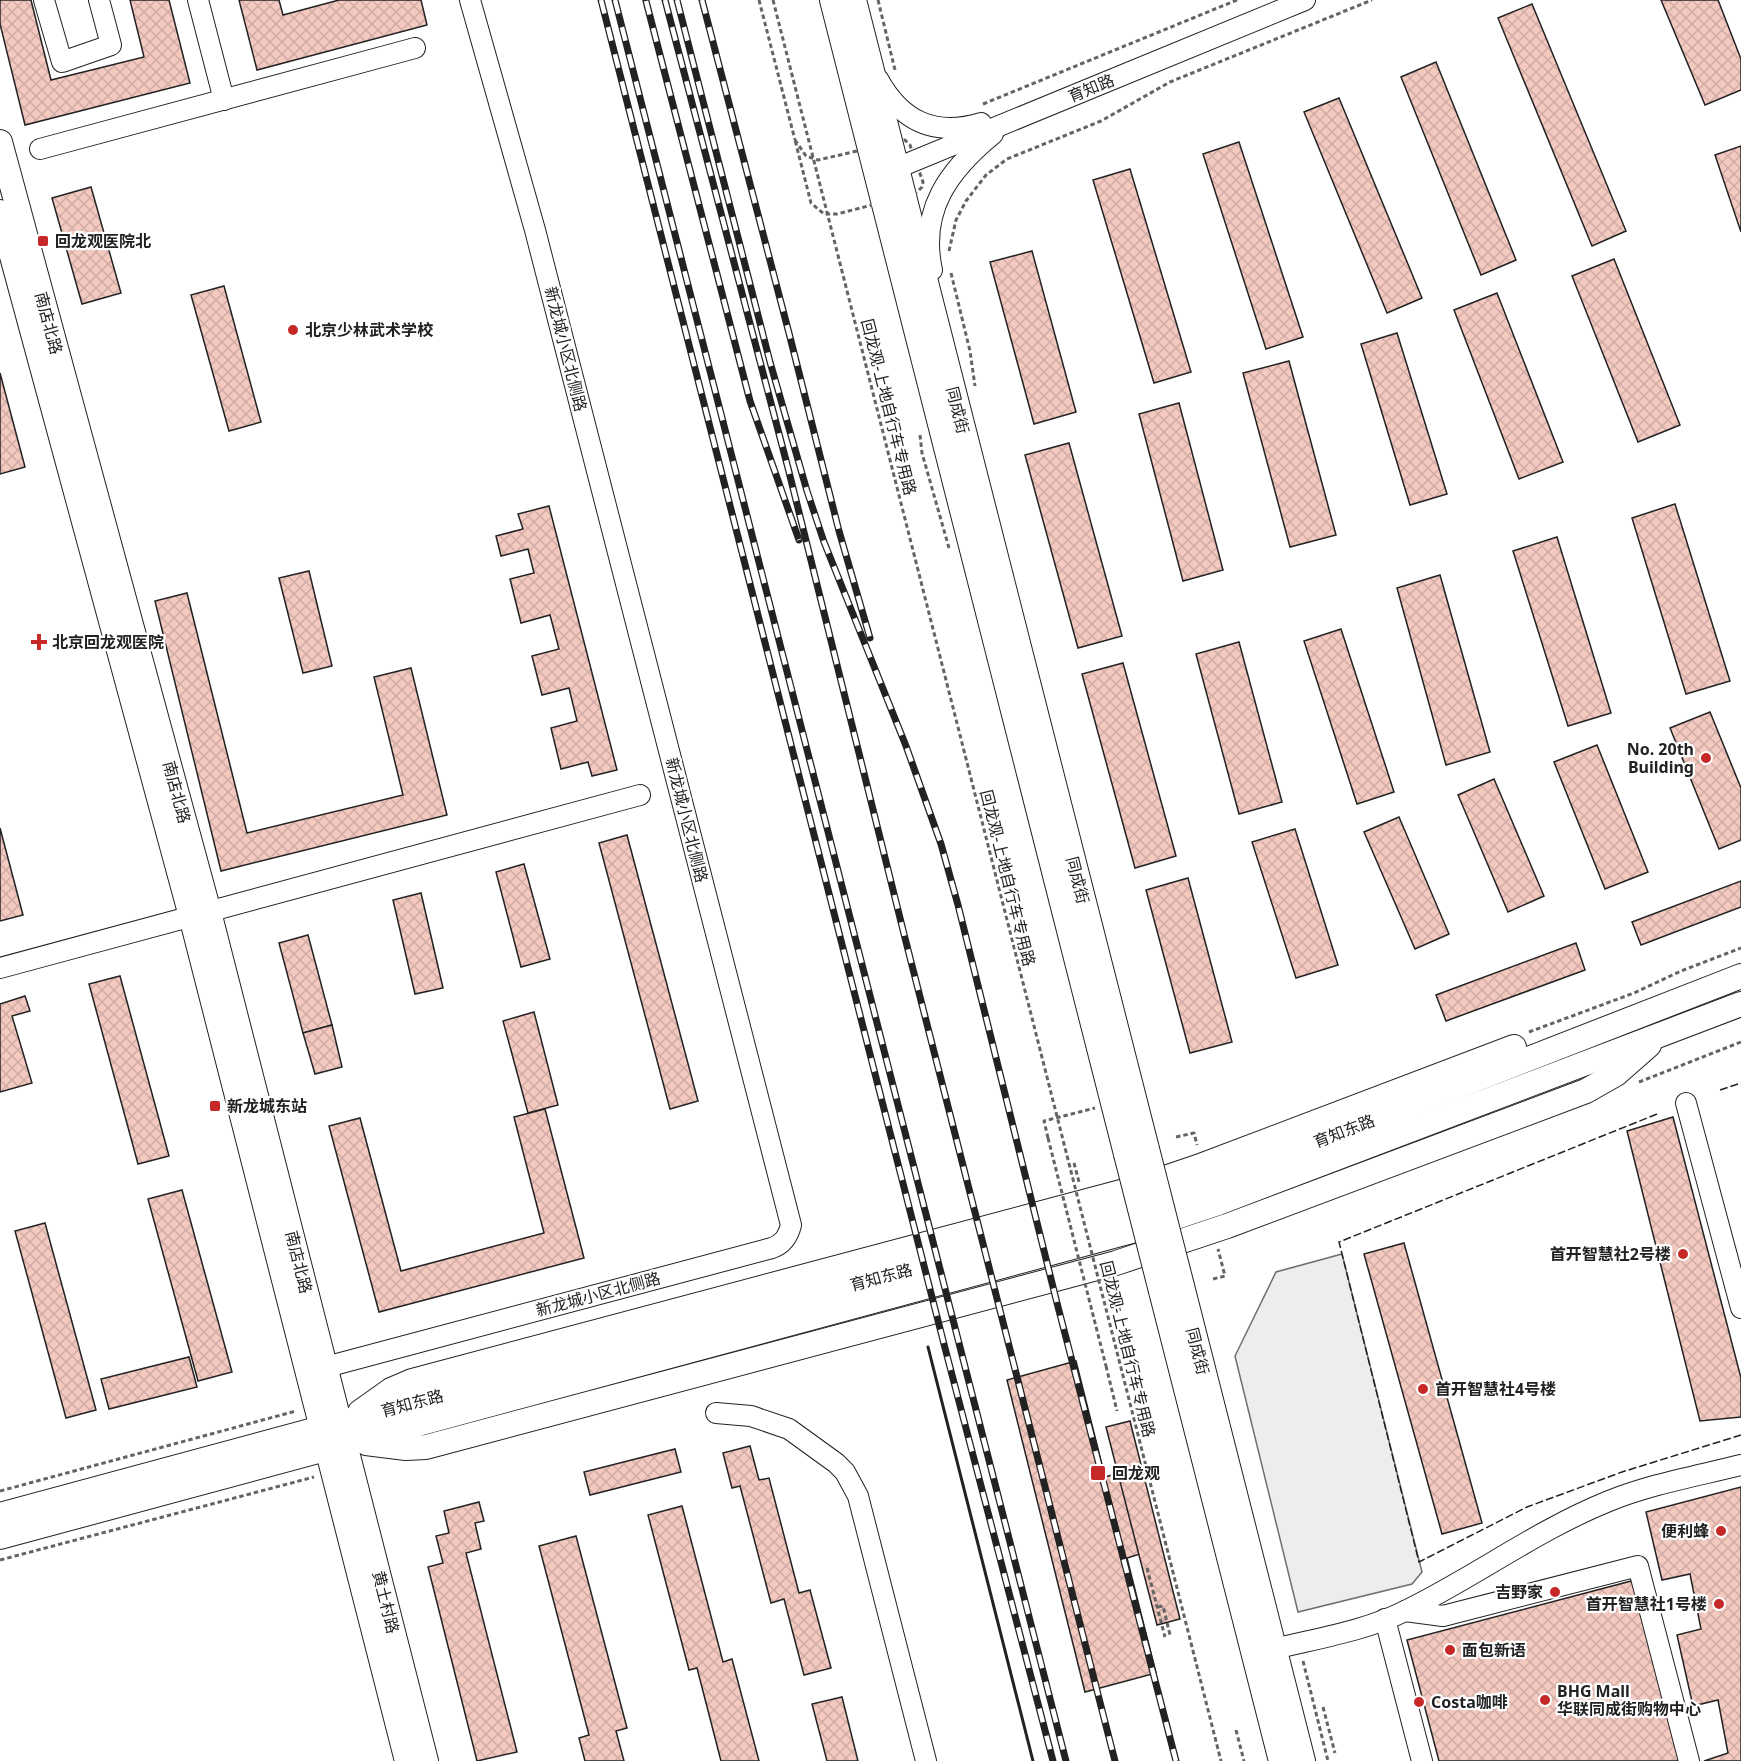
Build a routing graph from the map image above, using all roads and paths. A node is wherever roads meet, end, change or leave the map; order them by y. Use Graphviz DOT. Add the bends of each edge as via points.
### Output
graph roads {
  1 [pos="44,0"];
  2 [pos="99,0"];
  3 [pos="198,0"];
  4 [pos="470,0"];
  5 [pos="759,0"];
  6 [pos="773,0"];
  7 [pos="832,0"];
  8 [pos="854,0"];
  9 [pos="878,0"];
  10 [pos="1237,0"];
  11 [pos="1305,0"];
  12 [pos="1372,0"];
  13 [pos="864,38"];
  14 [pos="415,48"];
  15 [pos="1142,67"];
  16 [pos="898,78"];
  17 [pos="224,100"];
  18 [pos="976,106"];
  19 [pos="1035,111"];
  20 [pos="795,140"];
  21 [pos="0,142"];
  22 [pos="40,149"];
  23 [pos="851,153"];
  24 [pos="887,170"];
  25 [pos="865,207"];
  26 [pos="0,212"];
  27 [pos="949,258"];
  28 [pos="950,267"];
  29 [pos="976,390"];
  30 [pos="963,429"];
  31 [pos="640,795"];
  32 [pos="200,914"];
  33 [pos="1741,948"];
  34 [pos="0,968"];
  35 [pos="1741,976"];
  36 [pos="1741,1004"];
  37 [pos="1524,1034"];
  38 [pos="1686,1103"];
  39 [pos="1097,1108"];
  40 [pos="1176,1137"];
  41 [pos="1197,1145"];
  42 [pos="1136,1152"];
  43 [pos="1074,1163"];
  44 [pos="1079,1182"];
  45 [pos="1079,1192"];
  46 [pos="1056,1198"];
  47 [pos="1218,1247"];
  48 [pos="1213,1279"];
  49 [pos="1112,1283"];
  50 [pos="1171,1288"];
  51 [pos="1741,1308"];
  52 [pos="1120,1312"];
  53 [pos="326,1367"];
  54 [pos="1117,1411"];
  55 [pos="716,1413"];
  56 [pos="282,1415"];
  57 [pos="334,1436"];
  58 [pos="1741,1465"];
  59 [pos="297,1481"];
  60 [pos="0,1491"];
  61 [pos="0,1515"];
  62 [pos="0,1537"];
  63 [pos="0,1560"];
  64 [pos="1147,1568"];
  65 [pos="1158,1607"];
  66 [pos="1405,1611"];
  67 [pos="1385,1619"];
  68 [pos="1170,1635"];
  69 [pos="1165,1637"];
  70 [pos="1274,1649"];
  71 [pos="1323,1707"];
  72 [pos="1236,1730"];
  73 [pos="1335,1753"];
  74 [pos="407,1761"];
  75 [pos="426,1761"];
  76 [pos="926,1761"];
  77 [pos="1221,1761"];
  78 [pos="1244,1761"];
  79 [pos="1281,1761"];
  80 [pos="1303,1761"];
  81 [pos="1422,1761"];
  82 [pos="1689,1761"];
  1 -- 2 [label="street" via="62,62 111,45"];
  3 -- 17 [label="street"];
  4 -- 53 [label="street, 新龙城小区北侧路" via="535,230 791,1225 786,1238 772,1248"];
  5 -- 20 [label="path"];
  6 -- 77 [label="path, 回龙观-上地自行车专用路, bridge"];
  7 -- 24 [label="main road, 同成街"];
  8 -- 13 [label="main road, 同成街"];
  9 -- 16 [label="path"];
  10 -- 18 [label="path"];
  11 -- 15 [label="street, 育知路"];
  12 -- 27 [label="path" via="1170,82 1101,121 1006,159 986,175 962,208"];
  13 -- 15 [label="street" via="874,70 893,103 913,119 945,129 980,123 1069,88"];
  13 -- 24 [label="main road, 同成街"];
  14 -- 17 [label="street"];
  15 -- 19 [label="street, 育知路"];
  17 -- 22 [label="street"];
  19 -- 24 [label="street, 育知路"];
  19 -- 30 [label="street" via="999,130 964,161 944,187 930,220 929,255 954,352"];
  20 -- 23 [label="path" via="802,153 814,160"];
  20 -- 25 [label="path" via="814,207 829,215"];
  21 -- 32 [label="main road, 南店北路"];
  24 -- 30 [label="main road, 同成街"];
  24 -- 42 [label="main road, 同成街"];
  26 -- 32 [label="main road, 南店北路"];
  28 -- 29 [label="path"];
  30 -- 42 [label="main road, 同成街"];
  31 -- 32 [label="street"];
  32 -- 34 [label="street"];
  32 -- 53 [label="main road, 南店北路"];
  32 -- 57 [label="main road, 南店北路"];
  33 -- 37 [label="path"];
  35 -- 57 [label="main road, 育知东路" via="1148,1204"];
  36 -- 57 [label="main road, 育知东路" via="1143,1228"];
  38 -- 51 [label="street"];
  39 -- 54 [label="path, bridge" via="1044,1121"];
  40 -- 41 [label="path" via="1194,1133"];
  42 -- 50 [label="main road, 同成街, bridge"];
  43 -- 44 [label="path"];
  45 -- 46 [label="path"];
  47 -- 48 [label="path" via="1225,1276"];
  49 -- 52 [label="path"];
  50 -- 70 [label="main road, 同成街"];
  50 -- 79 [label="main road, 同成街"];
  53 -- 57 [label="main road, 南店北路"];
  55 -- 76 [label="street" via="751,1416 789,1429 836,1463 852,1482"];
  56 -- 60 [label="path"];
  57 -- 61 [label="main road, 育知东路"];
  57 -- 62 [label="main road, 育知东路"];
  57 -- 74 [label="main road, 黄土村路"];
  57 -- 75 [label="main road, 黄土村路"];
  58 -- 66 [label="street" via="1611,1500 1550,1529"];
  59 -- 63 [label="path"];
  64 -- 65 [label="path"];
  65 -- 68 [label="path" via="1163,1606"];
  65 -- 69 [label="path"];
  66 -- 67 [label="street"];
  66 -- 82 [label="street" via="1443,1616 1638,1566"];
  67 -- 70 [label="street"];
  67 -- 81 [label="street"];
  70 -- 80 [label="main road, 同成街"];
  71 -- 73 [label="path"];
  72 -- 78 [label="path"];
}
